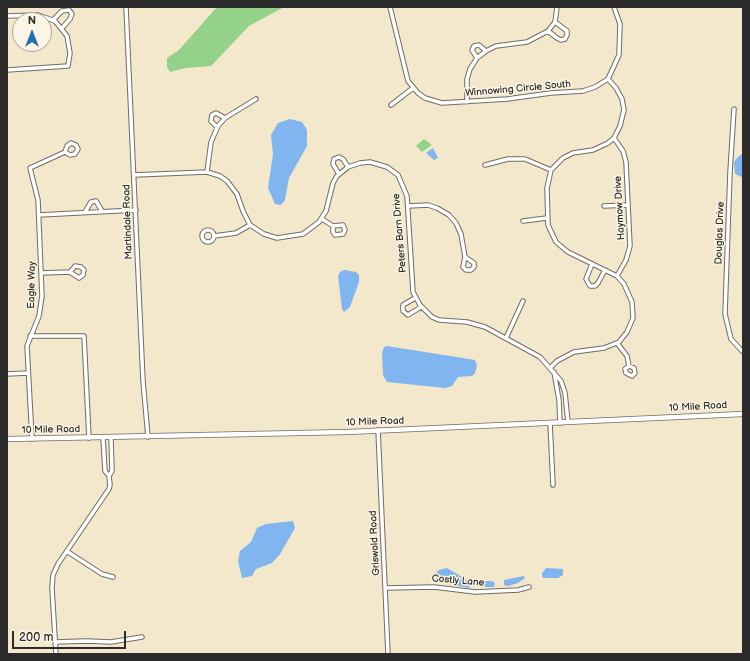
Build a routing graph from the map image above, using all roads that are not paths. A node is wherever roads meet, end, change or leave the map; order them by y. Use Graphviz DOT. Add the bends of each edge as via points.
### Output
graph roads {
  1 [pos="126,7"];
  2 [pos="390,7"];
  3 [pos="557,7"];
  4 [pos="614,7"];
  5 [pos="7,16"];
  6 [pos="53,20"];
  7 [pos="555,22"];
  8 [pos="62,28"];
  9 [pos="548,31"];
  10 [pos="486,51"];
  11 [pos="477,58"];
  12 [pos="7,70"];
  13 [pos="608,79"];
  14 [pos="413,88"];
  15 [pos="256,99"];
  16 [pos="467,102"];
  17 [pos="391,105"];
  18 [pos="734,109"];
  19 [pos="225,118"];
  20 [pos="217,127"];
  21 [pos="614,138"];
  22 [pos="65,152"];
  23 [pos="485,165"];
  24 [pos="348,167"];
  25 [pos="551,170"];
  26 [pos="207,172"];
  27 [pos="339,174"];
  28 [pos="134,175"];
  29 [pos="628,205"];
  30 [pos="408,206"];
  31 [pos="604,206"];
  32 [pos="136,210"];
  33 [pos="85,212"];
  34 [pos="102,212"];
  35 [pos="39,215"];
  36 [pos="548,218"];
  37 [pos="322,219"];
  38 [pos="523,221"];
  39 [pos="250,225"];
  40 [pos="333,226"];
  41 [pos="214,236"];
  42 [pos="465,257"];
  43 [pos="592,264"];
  44 [pos="605,270"];
  45 [pos="70,272"];
  46 [pos="41,273"];
  47 [pos="617,276"];
  48 [pos="415,298"];
  49 [pos="523,301"];
  50 [pos="421,307"];
  51 [pos="30,336"];
  52 [pos="506,338"];
  53 [pos="617,343"];
  54 [pos="743,352"];
  55 [pos="629,366"];
  56 [pos="550,368"];
  57 [pos="554,372"];
  58 [pos="28,373"];
  59 [pos="7,374"];
  60 [pos="743,414"];
  61 [pos="568,422"];
  62 [pos="550,423"];
  63 [pos="560,423"];
  64 [pos="378,430"];
  65 [pos="148,437"];
  66 [pos="89,438"];
  67 [pos="103,438"];
  68 [pos="112,438"];
  69 [pos="7,439"];
  70 [pos="32,439"];
  71 [pos="109,476"];
  72 [pos="553,485"];
  73 [pos="81,521"];
  74 [pos="86,523"];
  75 [pos="68,552"];
  76 [pos="53,562"];
  77 [pos="58,564"];
  78 [pos="112,577"];
  79 [pos="529,587"];
  80 [pos="385,588"];
  81 [pos="142,637"];
  82 [pos="55,642"];
  83 [pos="56,654"];
  84 [pos="388,654"];
  1 -- 28 [label="street, Martindale Road"];
  2 -- 14 [label="street, Winnowing Circle South" via="408,81"];
  3 -- 7 [label="street"];
  4 -- 13 [label="street" via="620,24 619,55"];
  5 -- 6 [label="street" via="38,15"];
  6 -- 8 [label="street"];
  6 -- 8 [label="street" via="62,11 69,10 72,14 70,20"];
  7 -- 9 [label="street"];
  7 -- 9 [label="street" via="567,31 565,39 561,40"];
  8 -- 12 [label="street" via="70,46 68,66"];
  9 -- 10 [label="street" via="528,42 496,46"];
  10 -- 11 [label="street"];
  10 -- 11 [label="street" via="479,45 474,46 472,50"];
  11 -- 16 [label="street" via="467,79"];
  13 -- 16 [label="street, Winnowing Circle South" via="583,92"];
  13 -- 21 [label="street" via="622,98 624,110"];
  14 -- 16 [label="street, Winnowing Circle South" via="433,101"];
  14 -- 17 [label="street"];
  15 -- 19 [label="street"];
  18 -- 54 [label="street, Douglas Drive" via="725,314 731,339"];
  19 -- 20 [label="street"];
  19 -- 20 [label="street" via="216,112 212,115 211,121"];
  20 -- 26 [label="street" via="211,142"];
  21 -- 25 [label="street" via="593,150 573,153 563,158"];
  21 -- 29 [label="street, Haymow Drive" via="623,151 626,162"];
  22 -- 35 [label="street, Eagle Way" via="30,168 36,186"];
  23 -- 25 [label="street" via="508,159 525,159"];
  24 -- 27 [label="street, Peters Barn Drive"];
  24 -- 27 [label="street" via="339,157 334,159 333,164"];
  24 -- 30 [label="street, Peters Barn Drive" via="370,162 392,170 402,181"];
  25 -- 36 [label="street" via="546,188"];
  26 -- 28 [label="street"];
  26 -- 39 [label="street" via="220,176 233,187"];
  27 -- 37 [label="street, Peters Barn Drive" via="330,190 328,205"];
  28 -- 32 [label="street, Martindale Road"];
  29 -- 31 [label="street"];
  29 -- 47 [label="street, Haymow Drive" via="629,250"];
  30 -- 42 [label="street" via="428,206 449,215 461,234"];
  30 -- 48 [label="street, Peters Barn Drive"];
  32 -- 34 [label="street"];
  32 -- 65 [label="street, Martindale Road" via="143,381"];
  33 -- 34 [label="street"];
  33 -- 34 [label="street" via="91,202 96,201"];
  33 -- 35 [label="street"];
  35 -- 46 [label="street, Eagle Way"];
  36 -- 38 [label="street"];
  36 -- 43 [label="street" via="548,225 556,242 568,252"];
  37 -- 39 [label="street, Peters Barn Drive" via="308,232 286,237 270,236"];
  37 -- 40 [label="street"];
  39 -- 41 [label="street" via="236,233"];
  43 -- 44 [label="street"];
  43 -- 44 [label="street" via="586,279 590,286 598,283"];
  44 -- 47 [label="street"];
  45 -- 46 [label="street"];
  46 -- 51 [label="street, Eagle Way" via="41,308"];
  47 -- 53 [label="street" via="624,284 633,310 633,318 627,332"];
  48 -- 50 [label="street, Peters Barn Drive"];
  48 -- 50 [label="street" via="403,305 403,311 408,315"];
  49 -- 52 [label="street"];
  50 -- 52 [label="street, Peters Barn Drive" via="439,320 477,324"];
  51 -- 58 [label="street, Eagle Way" via="27,346"];
  51 -- 66 [label="street" via="84,336"];
  52 -- 56 [label="street, Peters Barn Drive" via="536,355"];
  53 -- 55 [label="street"];
  53 -- 56 [label="street" via="604,348 574,352"];
  56 -- 57 [label="street, Peters Barn Drive"];
  57 -- 61 [label="street, Peters Barn Drive" via="561,381 565,393"];
  57 -- 63 [label="street"];
  58 -- 59 [label="street"];
  58 -- 70 [label="street, Eagle Way"];
  60 -- 61 [label="main road, 10 Mile Road"];
  61 -- 63 [label="main road, 10 Mile Road"];
  62 -- 63 [label="main road, 10 Mile Road"];
  62 -- 64 [label="main road, 10 Mile Road"];
  62 -- 72 [label="street"];
  64 -- 65 [label="main road, 10 Mile Road"];
  64 -- 80 [label="street, Griswold Road"];
  65 -- 68 [label="main road, 10 Mile Road"];
  66 -- 67 [label="main road, 10 Mile Road"];
  66 -- 70 [label="main road, 10 Mile Road"];
  67 -- 68 [label="main road, 10 Mile Road"];
  67 -- 71 [label="street" via="105,471"];
  68 -- 71 [label="street" via="112,470"];
  69 -- 70 [label="main road, 10 Mile Road"];
  71 -- 74 [label="street" via="109,489"];
  73 -- 74 [label="street"];
  74 -- 75 [label="street"];
  75 -- 77 [label="street"];
  75 -- 78 [label="street" via="102,574"];
  76 -- 77 [label="street"];
  77 -- 82 [label="street" via="52,588"];
  79 -- 80 [label="street, Costly Lane" via="475,592 434,586"];
  80 -- 84 [label="street, Griswold Road"];
  81 -- 82 [label="street" via="111,642"];
  82 -- 83 [label="street"];
}
